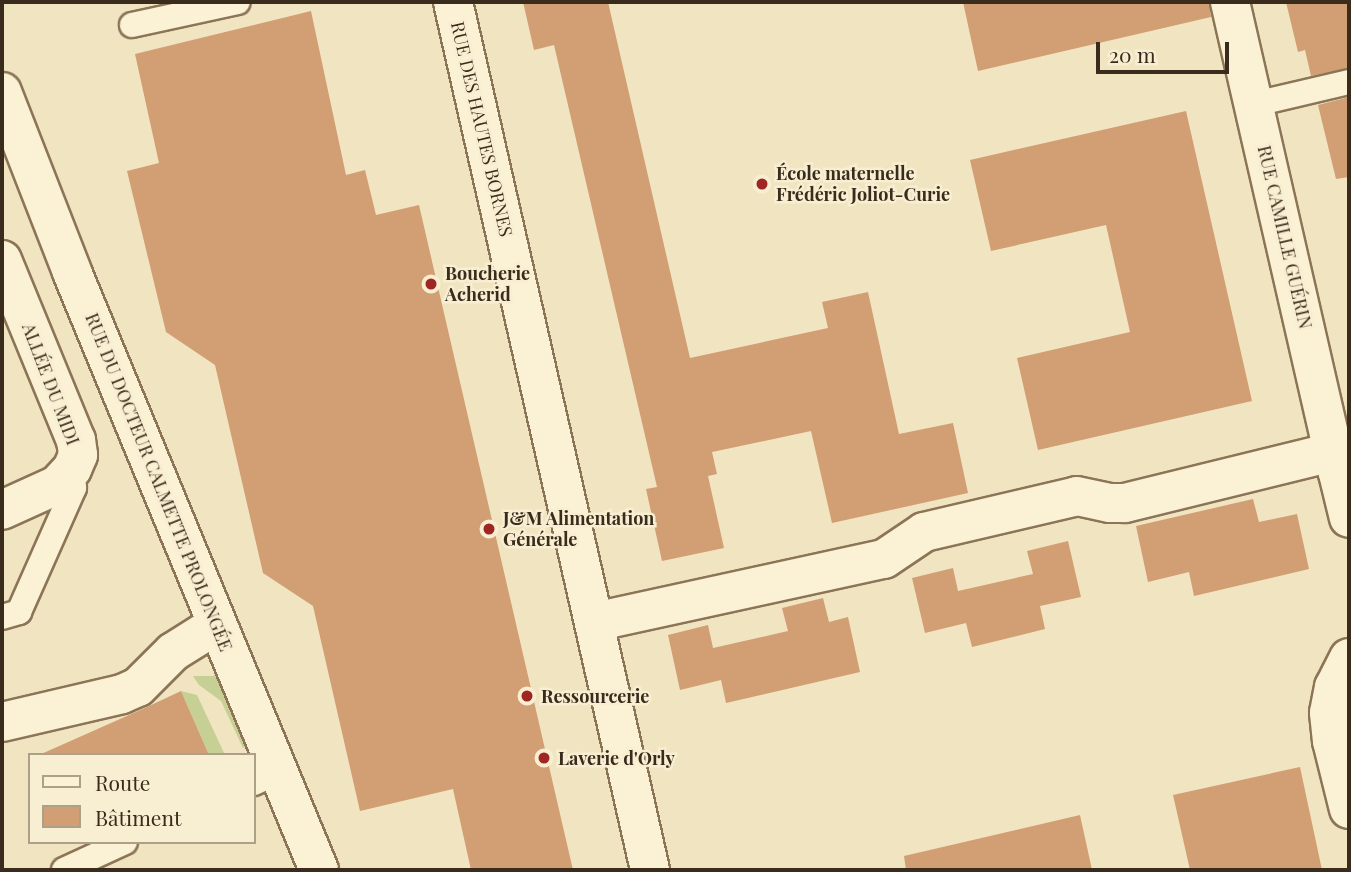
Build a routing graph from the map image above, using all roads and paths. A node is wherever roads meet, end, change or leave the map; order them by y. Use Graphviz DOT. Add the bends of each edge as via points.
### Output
graph roads {
  1 [pos="238,2"];
  2 [pos="453,2"];
  3 [pos="1230,2"];
  4 [pos="132,25"];
  5 [pos="1349,82"];
  6 [pos="2,92"];
  7 [pos="1255,104"];
  8 [pos="2,260"];
  9 [pos="1340,465"];
  10 [pos="72,469"];
  11 [pos="2,510"];
  12 [pos="1349,518"];
  13 [pos="2,617"];
  14 [pos="594,622"];
  15 [pos="203,633"];
  16 [pos="1349,658"];
  17 [pos="1339,710"];
  18 [pos="2,722"];
  19 [pos="266,778"];
  20 [pos="1349,809"];
  21 [pos="121,844"];
  22 [pos="64,870"];
  23 [pos="319,870"];
  24 [pos="650,870"];
  1 -- 4 [label="lane"];
  2 -- 14 [label="street, RUE DES HAUTES BORNES"];
  3 -- 7 [label="street, RUE CAMILLE GUÉRIN"];
  5 -- 7 [label="lane"];
  6 -- 19 [label="street, RUE DU DOCTEUR CALMETTE PROLONGÉE"];
  7 -- 9 [label="street, RUE CAMILLE GUÉRIN"];
  8 -- 10 [label="street, ALLÉE DU MIDI" via="76,440 78,456"];
  9 -- 12 [label="street, RUE CAMILLE GUÉRIN"];
  9 -- 14 [label="street" via="1125,503 1077,496 924,532 884,559"];
  10 -- 11 [label="street" via="57,485"];
  10 -- 13 [label="lane" via="74,488 19,612"];
  14 -- 24 [label="street, RUE DES HAUTES BORNES"];
  15 -- 18 [label="street" via="173,653 138,687"];
  16 -- 17 [label="street" via="1334,687"];
  17 -- 20 [label="street" via="1332,741"];
  19 -- 23 [label="street, RUE DU DOCTEUR CALMETTE PROLONGÉE"];
  21 -- 22 [label="lane"];
}
